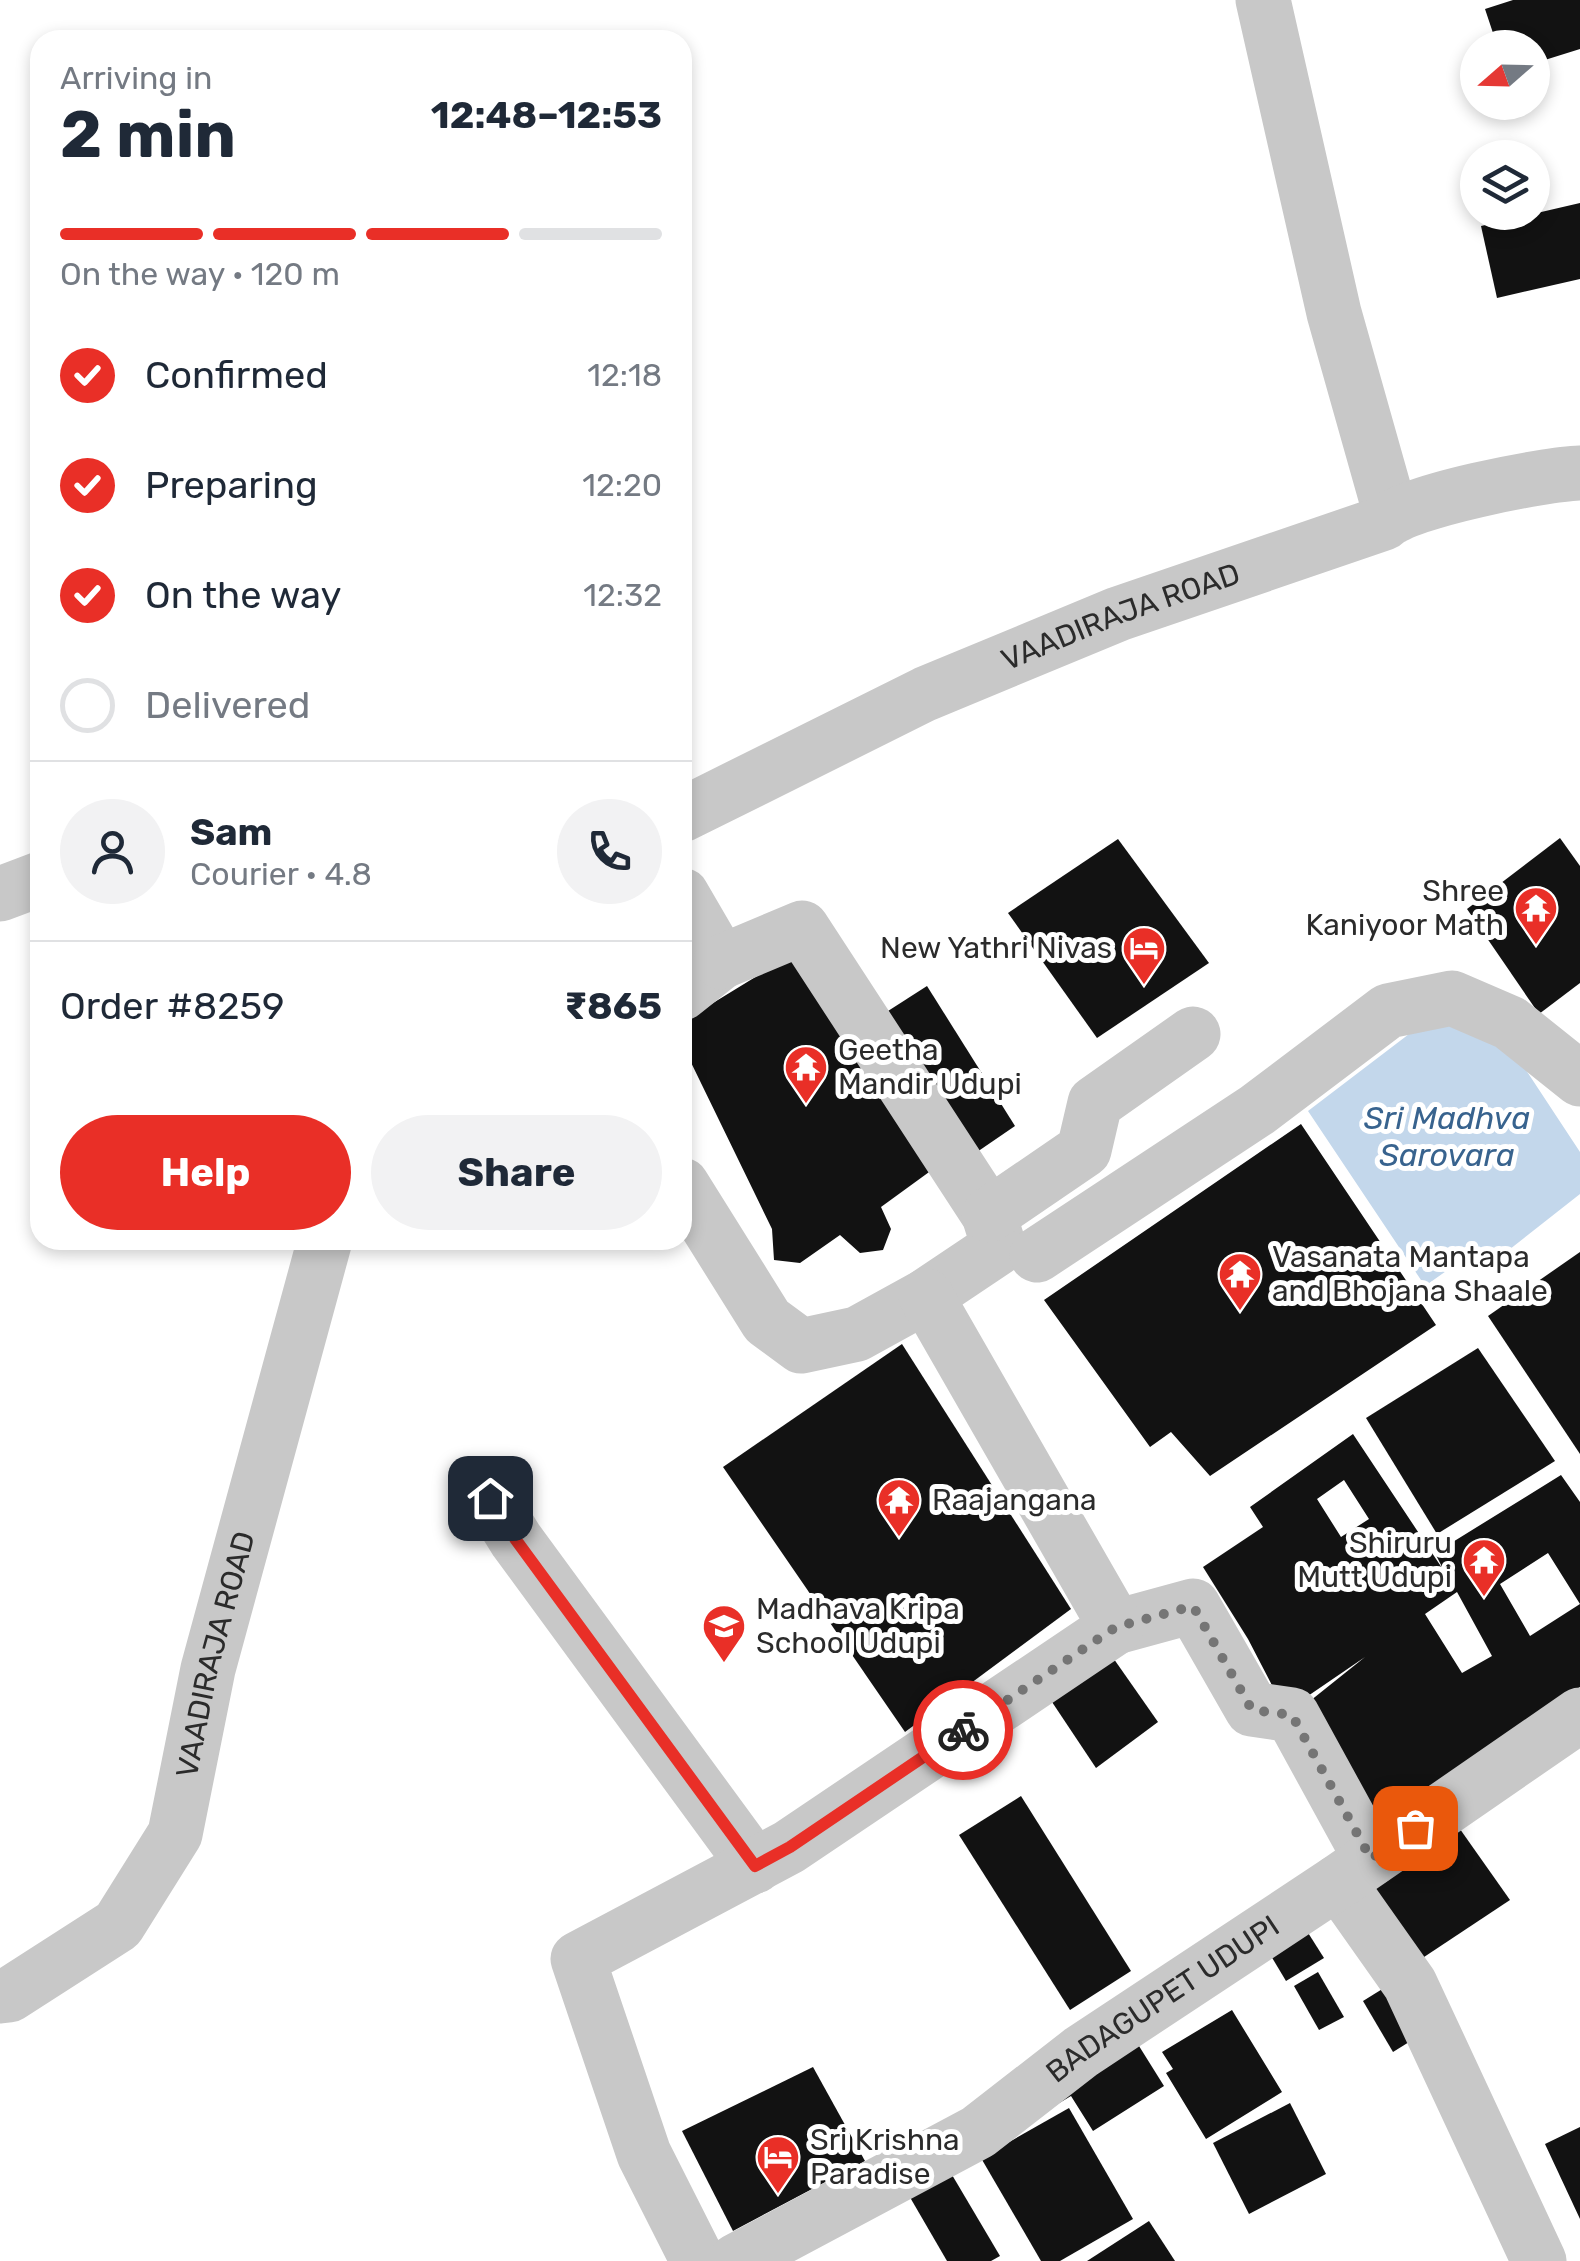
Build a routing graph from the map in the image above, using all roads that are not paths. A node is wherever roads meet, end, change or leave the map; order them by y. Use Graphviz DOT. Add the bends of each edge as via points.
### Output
graph roads {
  1 [pos="1263,0"];
  2 [pos="1580,473"];
  3 [pos="1391,516"];
  4 [pos="692,810"];
  5 [pos="30,883"];
  6 [pos="0,894"];
  7 [pos="692,936"];
  8 [pos="702,977"];
  9 [pos="1193,1034"];
  10 [pos="1580,1079"];
  11 [pos="692,1201"];
  12 [pos="989,1215"];
  13 [pos="322,1250"];
  14 [pos="1037,1254"];
  15 [pos="926,1296"];
  16 [pos="490,1498"];
  17 [pos="1106,1610"];
  18 [pos="1580,1715"];
  19 [pos="755,1866"];
  20 [pos="1354,1871"];
  21 [pos="0,1996"];
  22 [pos="698,2261"];
  23 [pos="736,2261"];
  24 [pos="1539,2261"];
  1 -- 3 [label="street" via="1334,312"];
  2 -- 3 [label="street, VAADIRAJA ROAD" via="1434,500"];
  3 -- 4 [label="street, VAADIRAJA ROAD" via="1118,614 925,694"];
  5 -- 6 [label="street"];
  7 -- 8 [label="street"];
  8 -- 12 [label="street" via="802,928"];
  9 -- 12 [label="street" via="1095,1103 1084,1150"];
  10 -- 14 [label="street" via="1510,1023 1452,998 1388,1012 1257,1110"];
  11 -- 15 [label="street" via="768,1320 802,1346 856,1334"];
  12 -- 15 [label="street" via="999,1247"];
  13 -- 21 [label="street, VAADIRAJA ROAD" via="208,1670 175,1834 118,1924"];
  15 -- 17 [label="street"];
  16 -- 19 [label="street"];
  17 -- 19 [label="street" via="790,1847"];
  17 -- 20 [label="street" via="1193,1606 1252,1710 1292,1715"];
  18 -- 20 [label="street, BADAGUPET UDUPI"];
  19 -- 22 [label="street" via="578,1959 644,2154"];
  20 -- 23 [label="street, BADAGUPET UDUPI" via="1082,2052 978,2132"];
  20 -- 24 [label="street"];
}
